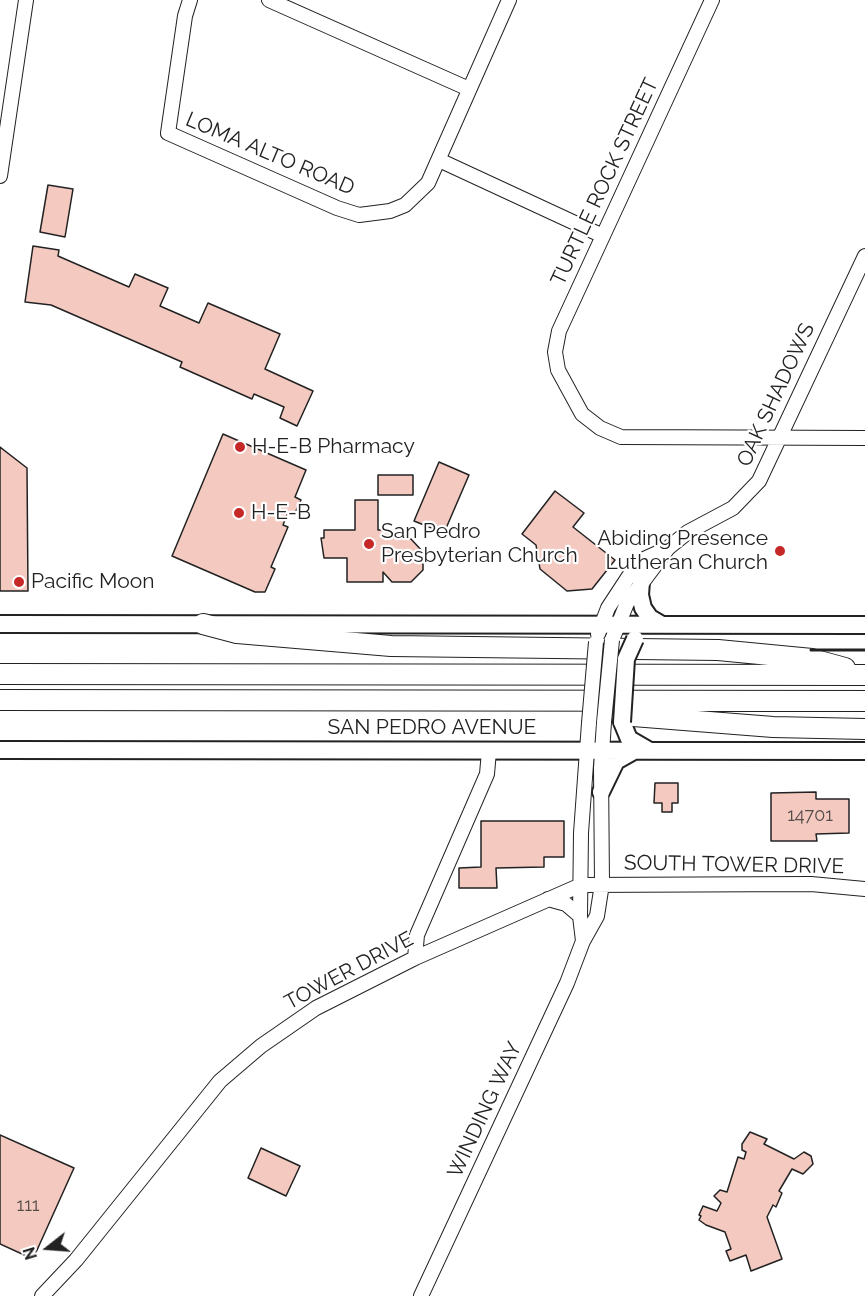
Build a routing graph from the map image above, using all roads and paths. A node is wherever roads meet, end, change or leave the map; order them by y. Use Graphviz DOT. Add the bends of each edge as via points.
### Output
graph roads {
  1 [pos="26,0"];
  2 [pos="190,0"];
  3 [pos="268,0"];
  4 [pos="509,0"];
  5 [pos="711,0"];
  6 [pos="469,89"];
  7 [pos="439,160"];
  8 [pos="0,176"];
  9 [pos="603,236"];
  10 [pos="865,256"];
  11 [pos="780,438"];
  12 [pos="865,438"];
  13 [pos="668,548"];
  14 [pos="641,581"];
  15 [pos="0,624"];
  16 [pos="203,624"];
  17 [pos="659,625"];
  18 [pos="865,625"];
  19 [pos="610,630"];
  20 [pos="0,674"];
  21 [pos="865,674"];
  22 [pos="0,700"];
  23 [pos="610,701"];
  24 [pos="865,701"];
  25 [pos="865,729"];
  26 [pos="0,750"];
  27 [pos="489,751"];
  28 [pos="595,751"];
  29 [pos="633,751"];
  30 [pos="651,751"];
  31 [pos="865,751"];
  32 [pos="601,792"];
  33 [pos="583,811"];
  34 [pos="602,811"];
  35 [pos="602,884"];
  36 [pos="581,885"];
  37 [pos="865,889"];
  38 [pos="548,899"];
  39 [pos="580,916"];
  40 [pos="583,941"];
  41 [pos="415,958"];
  42 [pos="42,1296"];
  43 [pos="421,1296"];
  1 -- 8 [label="street"];
  2 -- 7 [label="street, LOMA ALTO ROAD" via="168,133 359,215 405,205 428,183"];
  3 -- 6 [label="street"];
  4 -- 6 [label="street, LOMA ALTO ROAD"];
  5 -- 9 [label="street, TURTLE ROCK STREET"];
  6 -- 7 [label="street, LOMA ALTO ROAD"];
  7 -- 9 [label="street"];
  9 -- 11 [label="street, TURTLE ROCK STREET" via="559,331 555,352 558,370 582,414 600,428 621,436"];
  10 -- 11 [label="street, OAK SHADOWS"];
  11 -- 12 [label="street, TURTLE ROCK STREET"];
  11 -- 13 [label="street, OAK SHADOWS" via="749,495"];
  13 -- 14 [label="street, OAK SHADOWS"];
  13 -- 19 [label="street, OAK SHADOWS" via="646,558 629,576"];
  14 -- 17 [label="main road" via="643,609"];
  14 -- 19 [label="street, OAK SHADOWS"];
  15 -- 16 [label="main road"];
  16 -- 19 [label="main road"];
  16 -- 21 [label="highway" via="237,633 391,646 718,650 812,659"];
  17 -- 18 [label="main road"];
  17 -- 19 [label="main road"];
  17 -- 30 [label="main road, bridge" via="635,639 627,654 622,722 629,739"];
  19 -- 28 [label="street, bridge" via="604,722"];
  19 -- 28 [label="street, bridge" via="596,642 589,723"];
  20 -- 21 [label="highway"];
  22 -- 23 [label="highway"];
  23 -- 24 [label="highway"];
  23 -- 25 [label="highway" via="633,716 773,727"];
  26 -- 27 [label="main road, SAN PEDRO AVENUE"];
  27 -- 28 [label="main road, SAN PEDRO AVENUE"];
  27 -- 41 [label="street" via="487,774 417,935"];
  28 -- 29 [label="main road, SAN PEDRO AVENUE"];
  28 -- 32 [label="street, WINDING WAY"];
  28 -- 33 [label="street, WINDING WAY"];
  29 -- 30 [label="main road, SAN PEDRO AVENUE"];
  29 -- 32 [label="main road" via="619,758"];
  30 -- 31 [label="main road, SAN PEDRO AVENUE"];
  32 -- 34 [label="street, WINDING WAY"];
  33 -- 34 [label="street"];
  33 -- 36 [label="street, WINDING WAY"];
  34 -- 35 [label="street, WINDING WAY"];
  35 -- 36 [label="street, TOWER DRIVE"];
  35 -- 37 [label="street, SOUTH TOWER DRIVE" via="811,884"];
  35 -- 40 [label="street, WINDING WAY" via="597,916"];
  36 -- 38 [label="street, TOWER DRIVE"];
  36 -- 39 [label="street, WINDING WAY"];
  38 -- 39 [label="street" via="566,904"];
  38 -- 41 [label="street, TOWER DRIVE"];
  39 -- 40 [label="street, WINDING WAY"];
  40 -- 43 [label="street, WINDING WAY"];
  41 -- 42 [label="street, TOWER DRIVE" via="316,1008 261,1046 220,1081 76,1260"];
}
